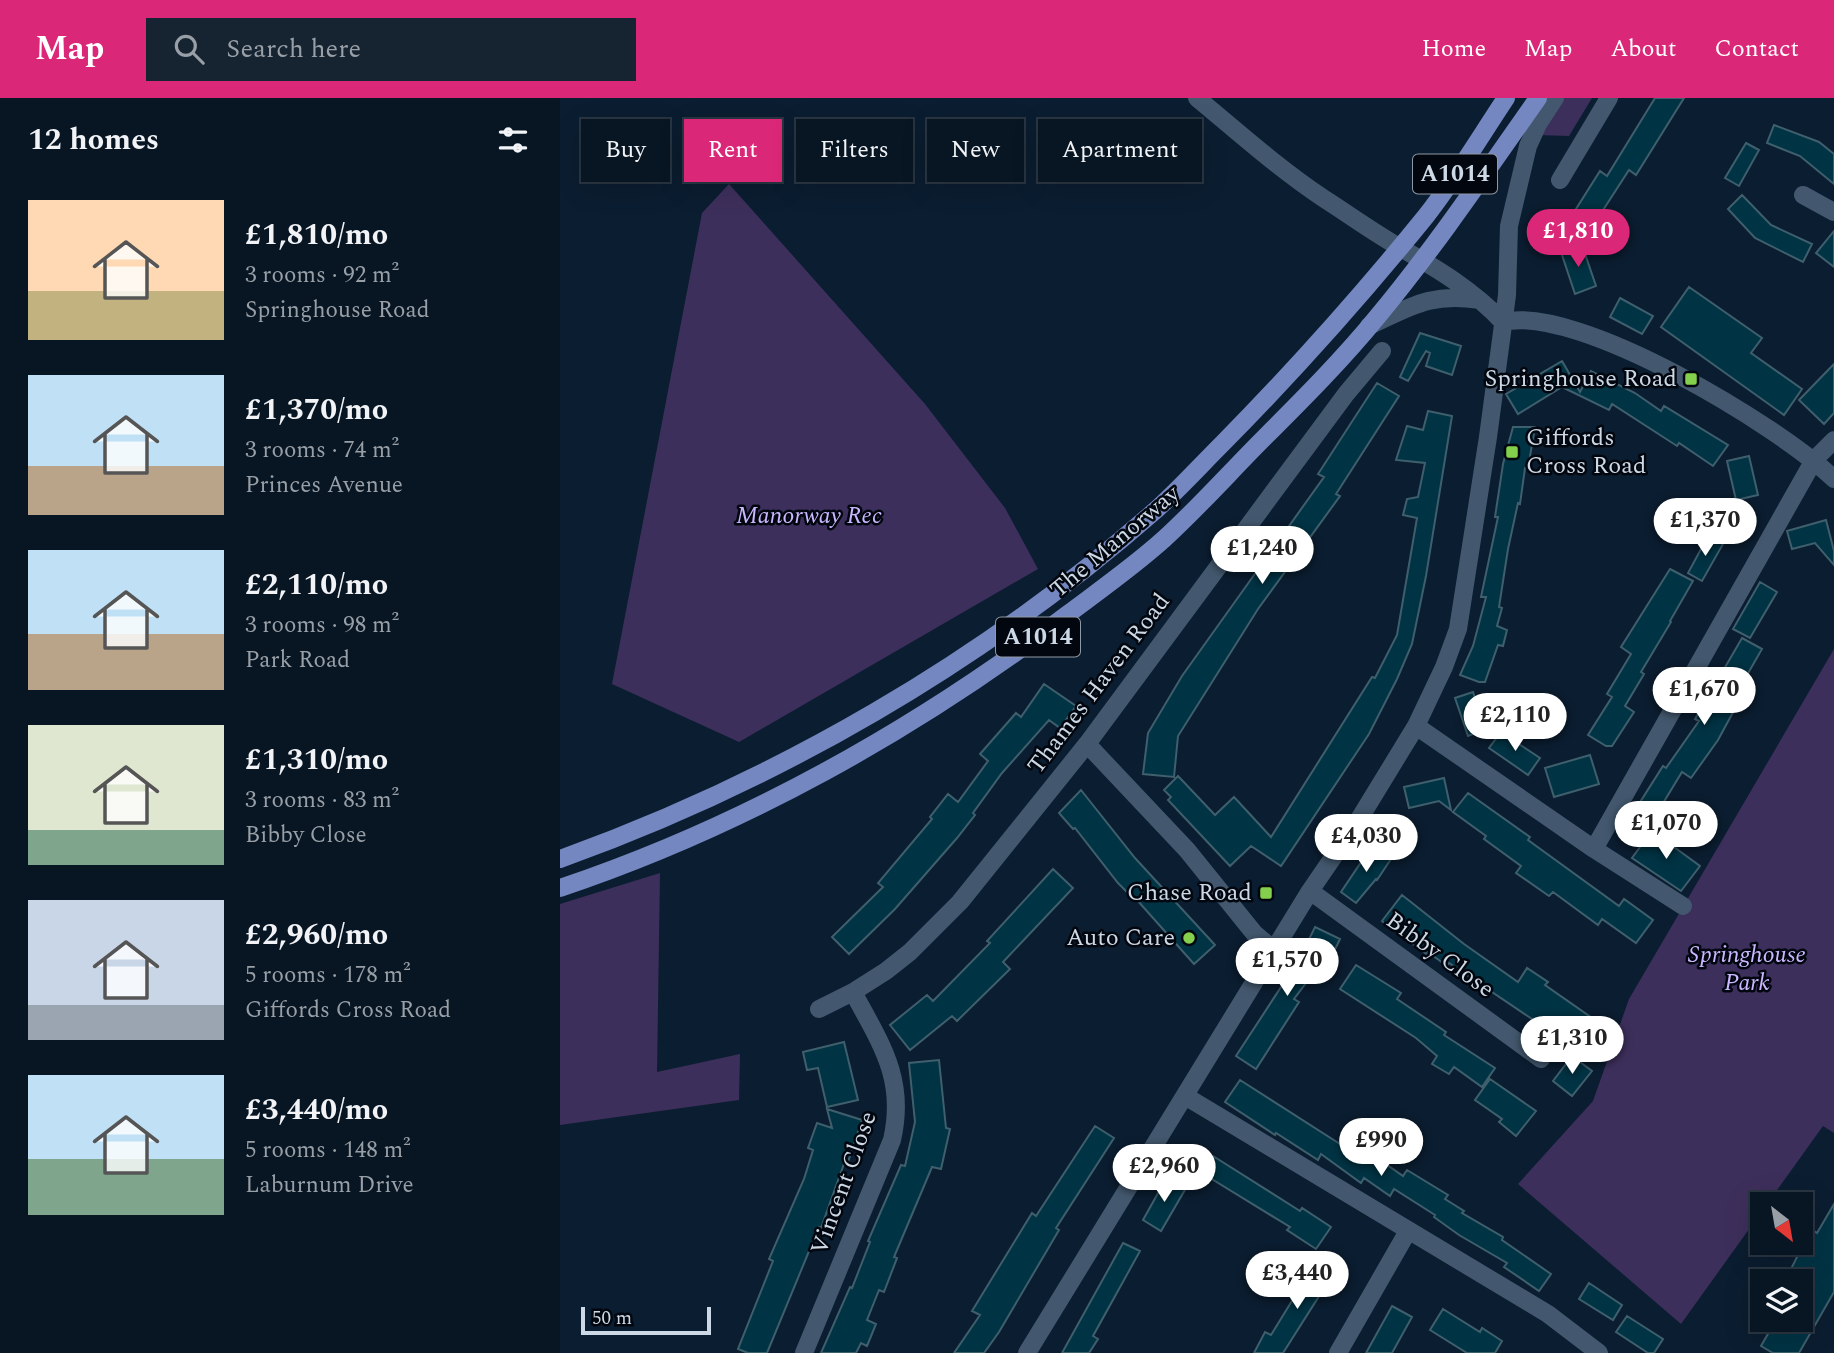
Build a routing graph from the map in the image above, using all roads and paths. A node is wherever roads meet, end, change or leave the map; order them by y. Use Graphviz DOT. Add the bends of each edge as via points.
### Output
graph roads {
  1 [pos="1197,98"];
  2 [pos="1506,98"];
  3 [pos="1538,98"];
  4 [pos="1555,98"];
  5 [pos="1609,98"];
  6 [pos="1560,180"];
  7 [pos="1803,195"];
  8 [pos="1834,212"];
  9 [pos="1399,247"];
  10 [pos="1424,259"];
  11 [pos="1507,278"];
  12 [pos="1480,300"];
  13 [pos="1503,322"];
  14 [pos="1369,326"];
  15 [pos="1382,351"];
  16 [pos="1834,440"];
  17 [pos="1814,460"];
  18 [pos="1834,479"];
  19 [pos="1416,726"];
  20 [pos="1087,744"];
  21 [pos="1594,849"];
  22 [pos="560,859"];
  23 [pos="560,888"];
  24 [pos="1310,891"];
  25 [pos="1683,906"];
  26 [pos="1274,950"];
  27 [pos="853,992"];
  28 [pos="819,1009"];
  29 [pos="1541,1059"];
  30 [pos="1185,1096"];
  31 [pos="1408,1231"];
  32 [pos="804,1353"];
  33 [pos="1027,1353"];
  34 [pos="1338,1353"];
  35 [pos="1599,1353"];
  1 -- 9 [label="street" via="1319,195"];
  2 -- 9 [label="main road, The Manorway / A1014" via="1428,214"];
  3 -- 10 [label="main road, The Manorway / A1014"];
  4 -- 11 [label="street" via="1538,124 1520,170 1509,226"];
  5 -- 6 [label="street"];
  7 -- 8 [label="street"];
  9 -- 10 [label="street"];
  9 -- 22 [label="main road, The Manorway / A1014" via="1340,319 1251,414 1158,507 1072,579 972,650 784,763 675,814"];
  10 -- 12 [label="street"];
  10 -- 14 [label="main road, The Manorway / A1014"];
  11 -- 12 [label="street" via="1494,297"];
  11 -- 13 [label="street"];
  12 -- 13 [label="street"];
  12 -- 14 [label="street" via="1440,297"];
  13 -- 17 [label="street" via="1516,319 1571,329 1614,344 1756,420"];
  13 -- 19 [label="street" via="1458,629"];
  14 -- 23 [label="main road, The Manorway / A1014" via="1163,540 1002,662 927,712 765,803"];
  15 -- 20 [label="street, Thames Haven Road"];
  16 -- 17 [label="street"];
  17 -- 18 [label="street"];
  17 -- 21 [label="street"];
  19 -- 21 [label="street"];
  19 -- 24 [label="street"];
  20 -- 26 [label="street"];
  20 -- 27 [label="street, Thames Haven Road" via="960,902 910,953"];
  21 -- 25 [label="street"];
  24 -- 26 [label="street"];
  24 -- 29 [label="street, Bibby Close"];
  26 -- 30 [label="street"];
  27 -- 28 [label="street, Thames Haven Road"];
  27 -- 32 [label="street, Vincent Close" via="888,1056 898,1116"];
  30 -- 31 [label="street"];
  30 -- 33 [label="street"];
  31 -- 34 [label="street"];
  31 -- 35 [label="street" via="1548,1314"];
}
